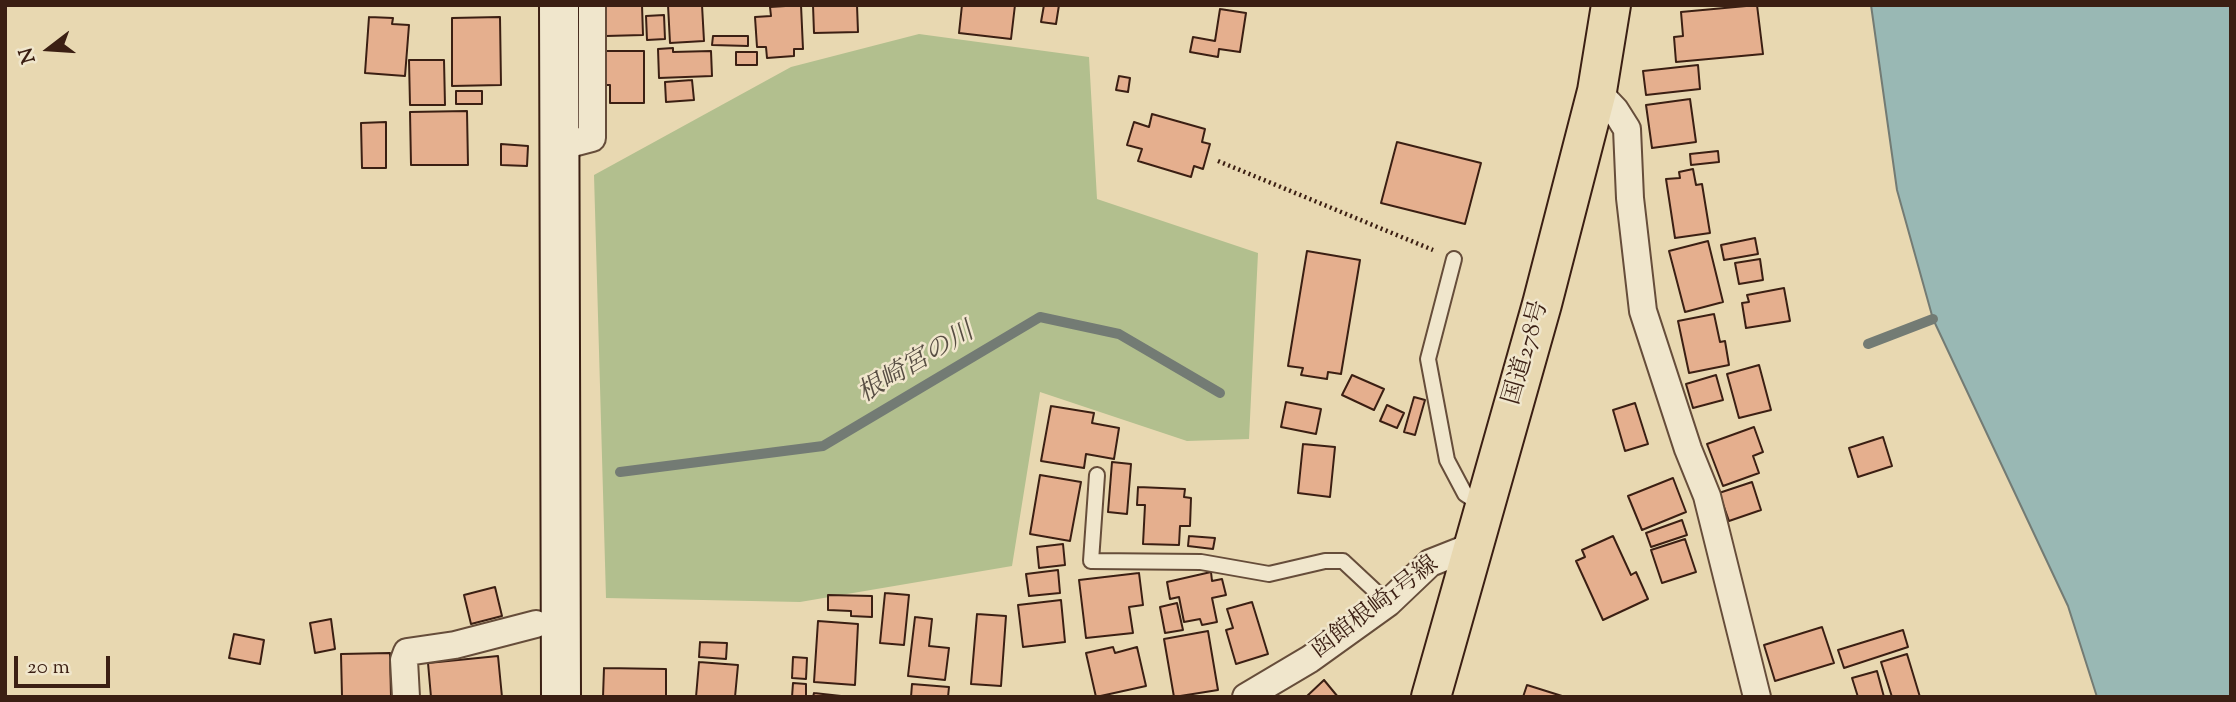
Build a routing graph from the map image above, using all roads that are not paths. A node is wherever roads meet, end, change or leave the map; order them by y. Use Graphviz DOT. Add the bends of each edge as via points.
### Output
graph roads {
  1 [pos="559,5"];
  2 [pos="592,5"];
  3 [pos="1611,5"];
  4 [pos="1597,92"];
  5 [pos="558,146"];
  6 [pos="1454,259"];
  7 [pos="1097,475"];
  8 [pos="1484,507"];
  9 [pos="1473,546"];
  10 [pos="1388,603"];
  11 [pos="536,624"];
  12 [pos="405,697"];
  13 [pos="561,697"];
  14 [pos="1246,697"];
  15 [pos="1431,697"];
  16 [pos="1757,697"];
  1 -- 5 [label="street"];
  2 -- 5 [label="street" via="592,138"];
  3 -- 4 [label="highway, 国道278号"];
  4 -- 8 [label="highway, 国道278号"];
  4 -- 16 [label="street" via="1627,129 1643,311 1707,496"];
  5 -- 13 [label="street"];
  6 -- 8 [label="lane" via="1428,359 1447,460 1465,494"];
  7 -- 10 [label="lane" via="1091,561 1201,562 1269,574 1343,561"];
  8 -- 9 [label="highway, 国道278号"];
  9 -- 10 [label="street, 函館根崎1号線" via="1430,563"];
  9 -- 15 [label="highway, 国道278号"];
  10 -- 14 [label="street, 函館根崎1号線" via="1310,659"];
  11 -- 12 [label="street" via="407,652"];
}
